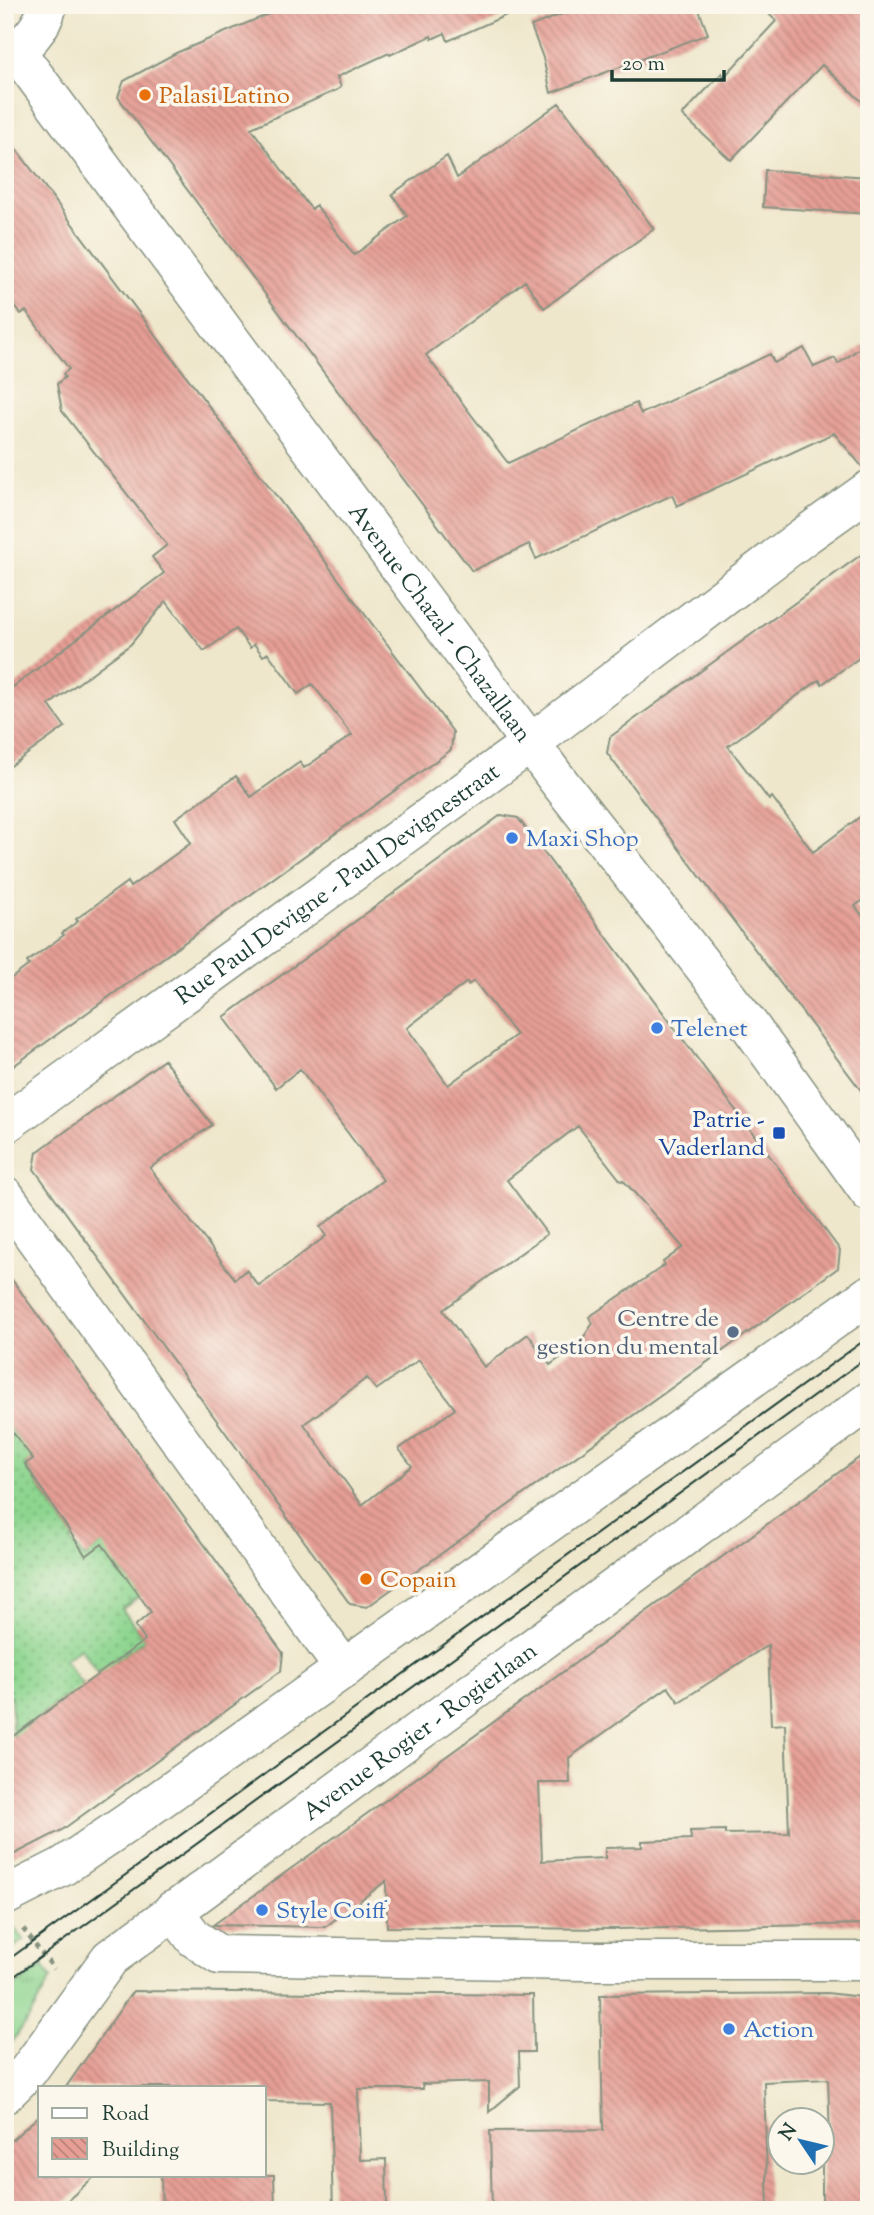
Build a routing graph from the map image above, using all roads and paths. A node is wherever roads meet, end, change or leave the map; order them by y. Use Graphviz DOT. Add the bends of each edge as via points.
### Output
graph roads {
  1 [pos="53,9"];
  2 [pos="10,53"];
  3 [pos="869,490"];
  4 [pos="531,743"];
  5 [pos="5,1124"];
  6 [pos="869,1192"];
  7 [pos="5,1196"];
  8 [pos="869,1295"];
  9 [pos="869,1401"];
  10 [pos="344,1669"];
  11 [pos="173,1910"];
  12 [pos="13,1912"];
  13 [pos="869,1961"];
  14 [pos="55,1971"];
  15 [pos="5,2094"];
  1 -- 2 [label="street, Avenue Chazal - Chazallaan" via="29,40"];
  2 -- 4 [label="street, Avenue Chazal - Chazallaan"];
  3 -- 4 [label="street, Rue Paul Devigne - Paul Devignestraat"];
  4 -- 5 [label="street, Rue Paul Devigne - Paul Devignestraat"];
  4 -- 6 [label="street, Avenue Chazal - Chazallaan" via="750,1026"];
  7 -- 10 [label="street"];
  8 -- 10 [label="street"];
  9 -- 11 [label="street, Avenue Rogier - Rogierlaan"];
  10 -- 12 [label="street" via="73,1860"];
  11 -- 13 [label="street" via="194,1938 219,1955"];
  11 -- 15 [label="street, Avenue Rogier - Rogierlaan" via="110,1958 28,2071"];
  12 -- 14 [label="path"];
}
